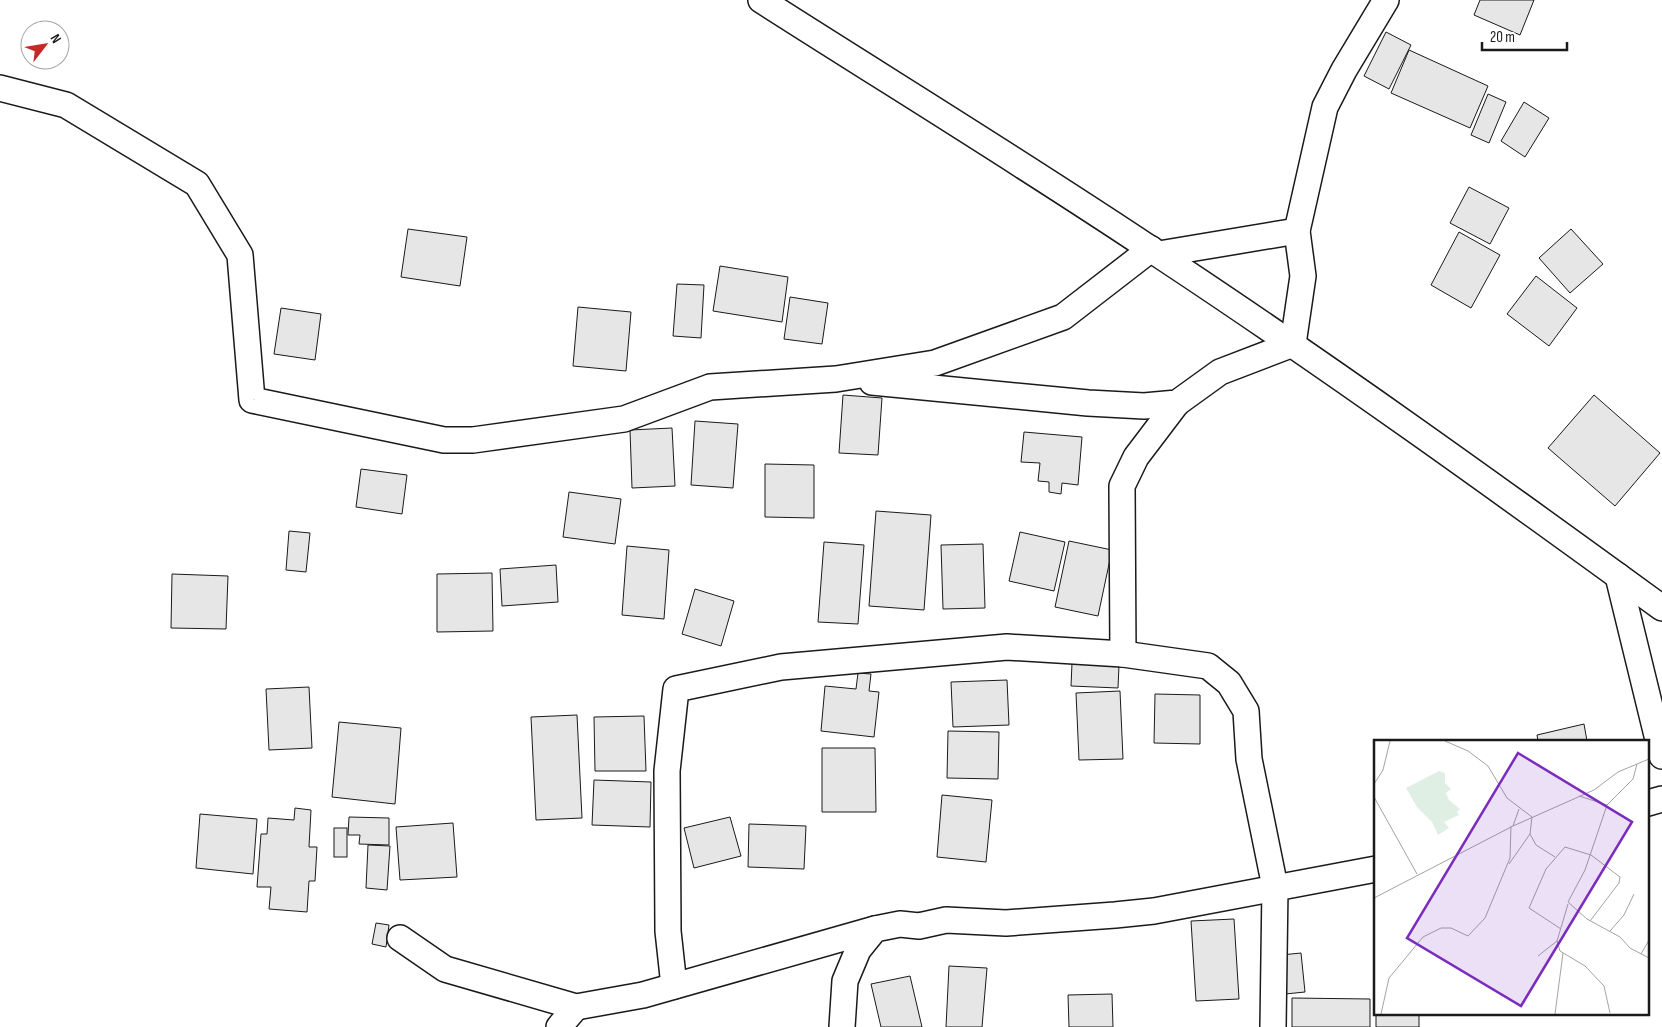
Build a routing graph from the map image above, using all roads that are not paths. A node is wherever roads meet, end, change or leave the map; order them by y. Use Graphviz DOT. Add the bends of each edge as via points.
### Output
graph roads {
  1 [pos="761,0"];
  2 [pos="1386,0"];
  3 [pos="0,88"];
  4 [pos="1297,231"];
  5 [pos="1155,252"];
  6 [pos="1293,344"];
  7 [pos="836,379"];
  8 [pos="1177,403"];
  9 [pos="1618,576"];
  10 [pos="1662,608"];
  11 [pos="1123,654"];
  12 [pos="1662,756"];
  13 [pos="1374,869"];
  14 [pos="1275,887"];
  15 [pos="875,929"];
  16 [pos="400,938"];
  17 [pos="674,986"];
  18 [pos="576,1007"];
  19 [pos="559,1027"];
  20 [pos="842,1027"];
  21 [pos="1273,1027"];
  1 -- 5 [label="street"];
  2 -- 4 [label="street" via="1325,107"];
  3 -- 7 [label="street" via="66,105 198,184 240,255 252,400 444,440 473,440 624,419 710,388"];
  4 -- 5 [label="street"];
  4 -- 6 [label="street" via="1303,276"];
  5 -- 6 [label="street"];
  5 -- 7 [label="street" via="1063,317 935,363"];
  6 -- 8 [label="street" via="1220,372"];
  6 -- 9 [label="street"];
  7 -- 8 [label="street" via="1088,403 1144,406"];
  8 -- 11 [label="street" via="1136,457 1122,486"];
  9 -- 10 [label="street"];
  9 -- 12 [label="street"];
  11 -- 14 [label="street" via="1208,666 1230,683 1246,711 1249,759"];
  11 -- 17 [label="street" via="997,648 781,667 676,689 667,771 668,931"];
  13 -- 14 [label="street"];
  14 -- 15 [label="street" via="1115,915 1006,923 946,920 919,926 900,924"];
  14 -- 21 [label="street"];
  15 -- 17 [label="street"];
  15 -- 20 [label="street" via="858,950 845,981"];
  16 -- 18 [label="street" via="445,969"];
  17 -- 18 [label="street"];
  18 -- 19 [label="street"];
}
